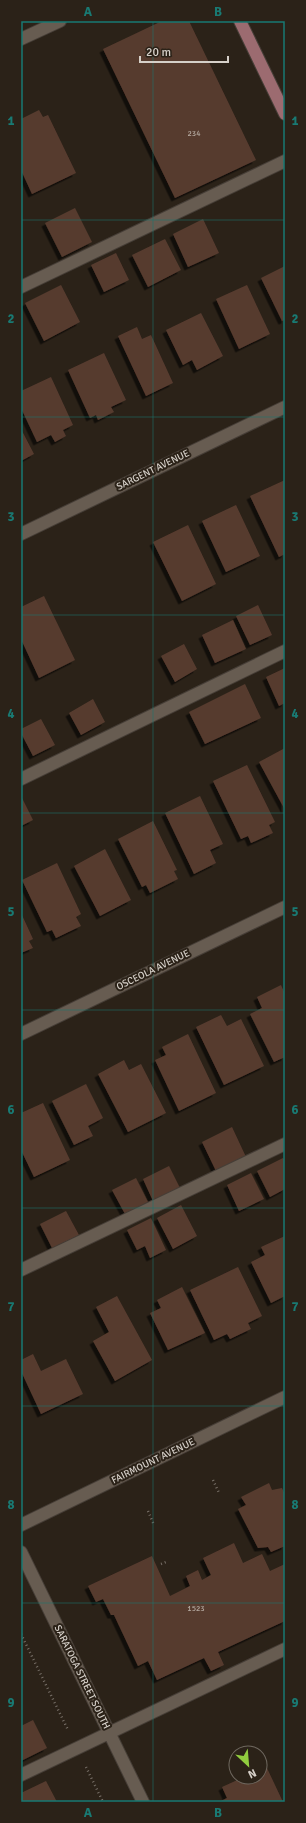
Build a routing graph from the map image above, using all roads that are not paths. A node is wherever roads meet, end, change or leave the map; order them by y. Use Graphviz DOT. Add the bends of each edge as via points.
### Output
graph roads {
  1 [pos="60,21"];
  2 [pos="240,21"];
  3 [pos="21,39"];
  4 [pos="285,114"];
  5 [pos="285,161"];
  6 [pos="21,287"];
  7 [pos="285,407"];
  8 [pos="21,534"];
  9 [pos="285,651"];
  10 [pos="21,779"];
  11 [pos="285,907"];
  12 [pos="21,1034"];
  13 [pos="285,1144"];
  14 [pos="21,1270"];
  15 [pos="285,1397"];
  16 [pos="21,1525"];
  17 [pos="21,1552"];
  18 [pos="285,1649"];
  19 [pos="109,1733"];
  20 [pos="21,1775"];
  21 [pos="143,1802"];
  1 -- 3 [label="street"];
  2 -- 4 [label="main road"];
  5 -- 6 [label="street"];
  7 -- 8 [label="street, SARGENT AVENUE"];
  9 -- 10 [label="street"];
  11 -- 12 [label="street, OSCEOLA AVENUE"];
  13 -- 14 [label="street"];
  15 -- 16 [label="street, FAIRMOUNT AVENUE"];
  17 -- 19 [label="street, SARATOGA STREET SOUTH"];
  18 -- 19 [label="street"];
  19 -- 20 [label="street"];
  19 -- 21 [label="street, SARATOGA STREET SOUTH"];
}
